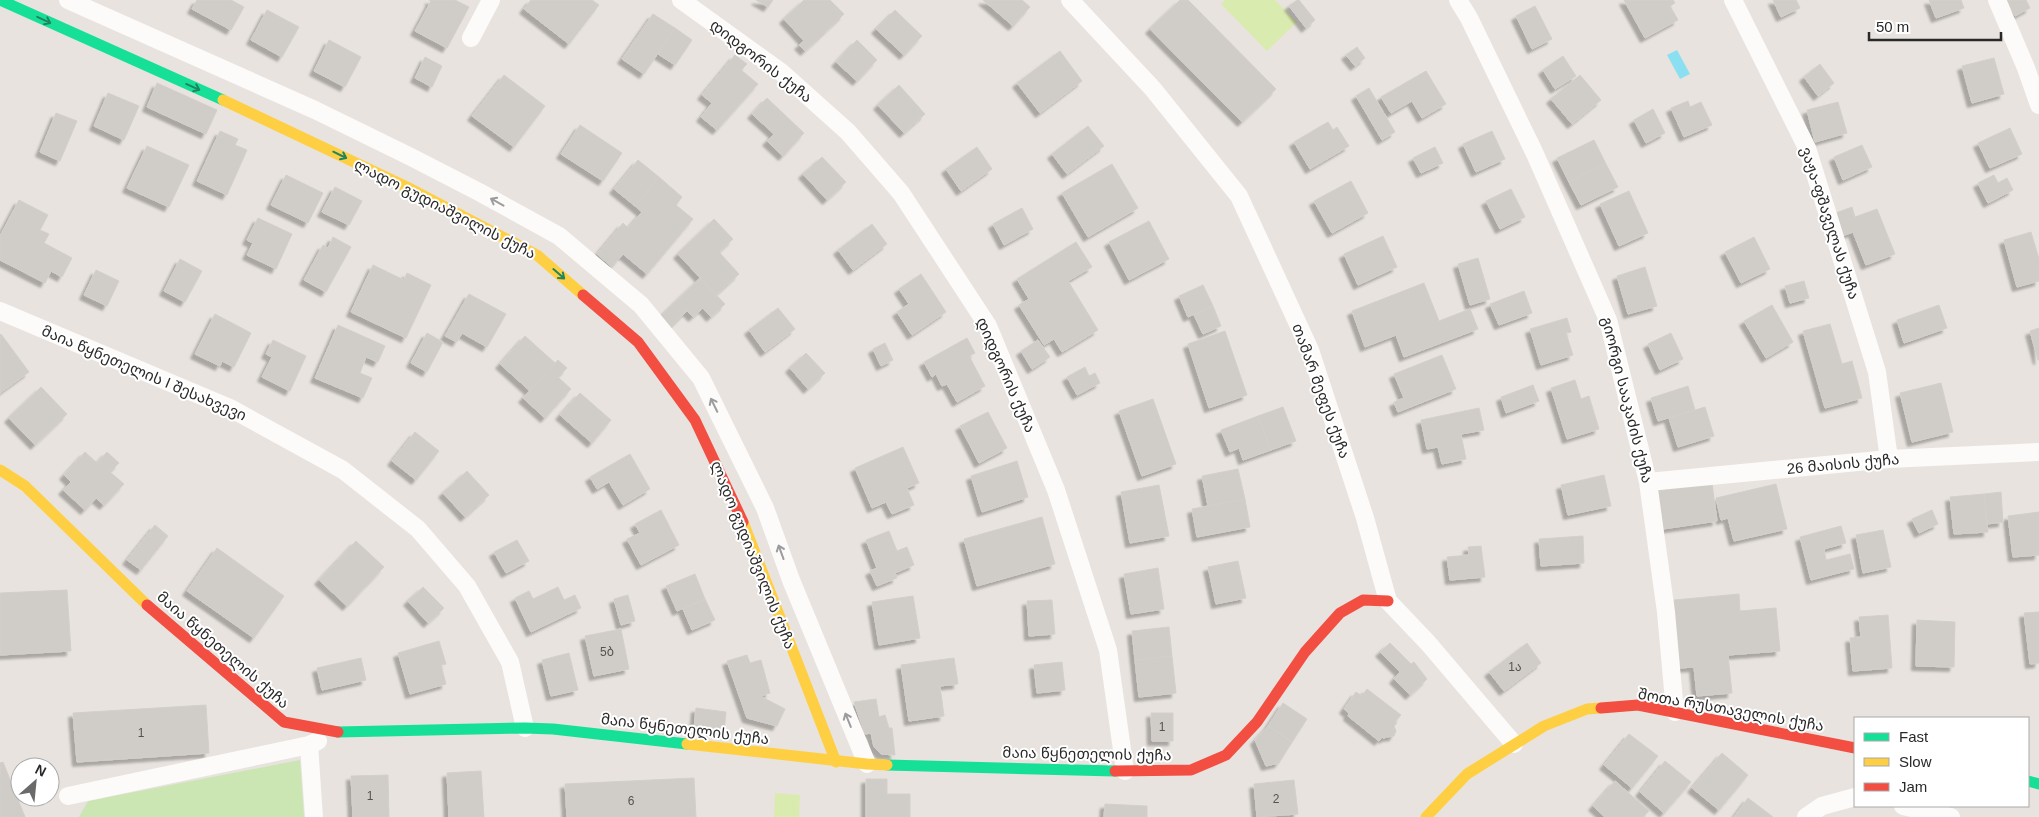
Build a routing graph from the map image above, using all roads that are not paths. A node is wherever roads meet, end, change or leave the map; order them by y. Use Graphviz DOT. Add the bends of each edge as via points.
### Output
graph roads {
  1 [pos="0,0"];
  2 [pos="68,0"];
  3 [pos="490,0"];
  4 [pos="681,0"];
  5 [pos="1070,0"];
  6 [pos="1458,0"];
  7 [pos="1733,0"];
  8 [pos="1997,0"];
  9 [pos="471,38"];
  10 [pos="166,43"];
  11 [pos="154,70"];
  12 [pos="2039,105"];
  13 [pos="520,215"];
  14 [pos="508,240"];
  15 [pos="0,311"];
  16 [pos="2039,452"];
  17 [pos="1888,460"];
  18 [pos="0,470"];
  19 [pos="1648,482"];
  20 [pos="792,580"];
  21 [pos="768,588"];
  22 [pos="1388,601"];
  23 [pos="816,640"];
  24 [pos="792,650"];
  25 [pos="1675,712"];
  26 [pos="525,728"];
  27 [pos="334,732"];
  28 [pos="1514,744"];
  29 [pos="309,745"];
  30 [pos="1854,748"];
  31 [pos="836,762"];
  32 [pos="867,764"];
  33 [pos="1125,771"];
  34 [pos="68,796"];
  35 [pos="1854,796"];
  36 [pos="1907,807"];
  37 [pos="314,817"];
  38 [pos="1426,817"];
  39 [pos="1806,817"];
  40 [pos="1952,817"];
  1 -- 11 [label="street, ლადო გუდიაშვილის ქუჩა, one-way"];
  2 -- 10 [label="street, ლადო გუდიაშვილის ქუჩა"];
  3 -- 9 [label="street"];
  4 -- 33 [label="street, დიდგორის ქუჩა" via="781,72 848,132 900,193 988,326 1056,490 1108,650"];
  5 -- 22 [label="street, თამარ მეფეს ქუჩა" via="1153,89 1240,196 1310,350"];
  6 -- 19 [label="street, გიორგი სააკაძის ქუჩა" via="1535,154 1608,320"];
  7 -- 17 [label="street, ვაჟა-ფშაველას ქუჩა" via="1807,148 1877,372"];
  8 -- 12 [label="street"];
  10 -- 11 [label="street"];
  13 -- 10 [label="street, ლადო გუდიაშვილის ქუჩა, one-way" via="394,148"];
  11 -- 14 [label="street, ლადო გუდიაშვილის ქუჩა, one-way" via="274,123"];
  13 -- 14 [label="street"];
  20 -- 13 [label="street, ლადო გუდიაშვილის ქუჩა, one-way" via="765,508 701,378 641,305 559,236"];
  14 -- 21 [label="street, ლადო გუდიაშვილის ქუჩა, one-way" via="537,255 638,342 695,420 740,514"];
  15 -- 26 [label="street, მაია წყნეთელის I შესახვევი" via="230,408 343,470 418,529 466,586 510,662"];
  16 -- 17 [label="street, 26 მაისის ქუჩა"];
  17 -- 19 [label="street, 26 მაისის ქუჩა"];
  18 -- 27 [label="street, მაია წყნეთელის ქუჩა" via="25,486 139,598 284,722"];
  19 -- 25 [label="street, გიორგი სააკაძის ქუჩა" via="1666,612"];
  20 -- 21 [label="street"];
  20 -- 23 [label="street, ლადო გუდიაშვილის ქუჩა"];
  21 -- 24 [label="street, ლადო გუდიაშვილის ქუჩა"];
  22 -- 28 [label="street, თამარ მეფეს ქუჩა"];
  22 -- 33 [label="street, მაია წყნეთელის ქუჩა" via="1363,600 1340,613 1305,652 1257,722 1226,755 1191,770"];
  23 -- 24 [label="street"];
  32 -- 23 [label="street, ლადო გუდიაშვილის ქუჩა, one-way"];
  24 -- 31 [label="street, ლადო გუდიაშვილის ქუჩა"];
  25 -- 28 [label="street, შოთა რუსთაველის ქუჩა" via="1638,706 1587,709 1544,726"];
  25 -- 30 [label="street, შოთა რუსთაველის ქუჩა"];
  26 -- 27 [label="street, მაია წყნეთელის ქუჩა"];
  26 -- 31 [label="street, მაია წყნეთელის ქუჩა"];
  27 -- 29 [label="street"];
  28 -- 38 [label="street, შოთა რუსთაველის ქუჩა" via="1466,774"];
  29 -- 34 [label="street"];
  29 -- 37 [label="street"];
  31 -- 32 [label="street, მაია წყნეთელის ქუჩა"];
  32 -- 33 [label="street, მაია წყნეთელის ქუჩა"];
  35 -- 39 [label="street" via="1822,806"];
  36 -- 40 [label="street"];
}
